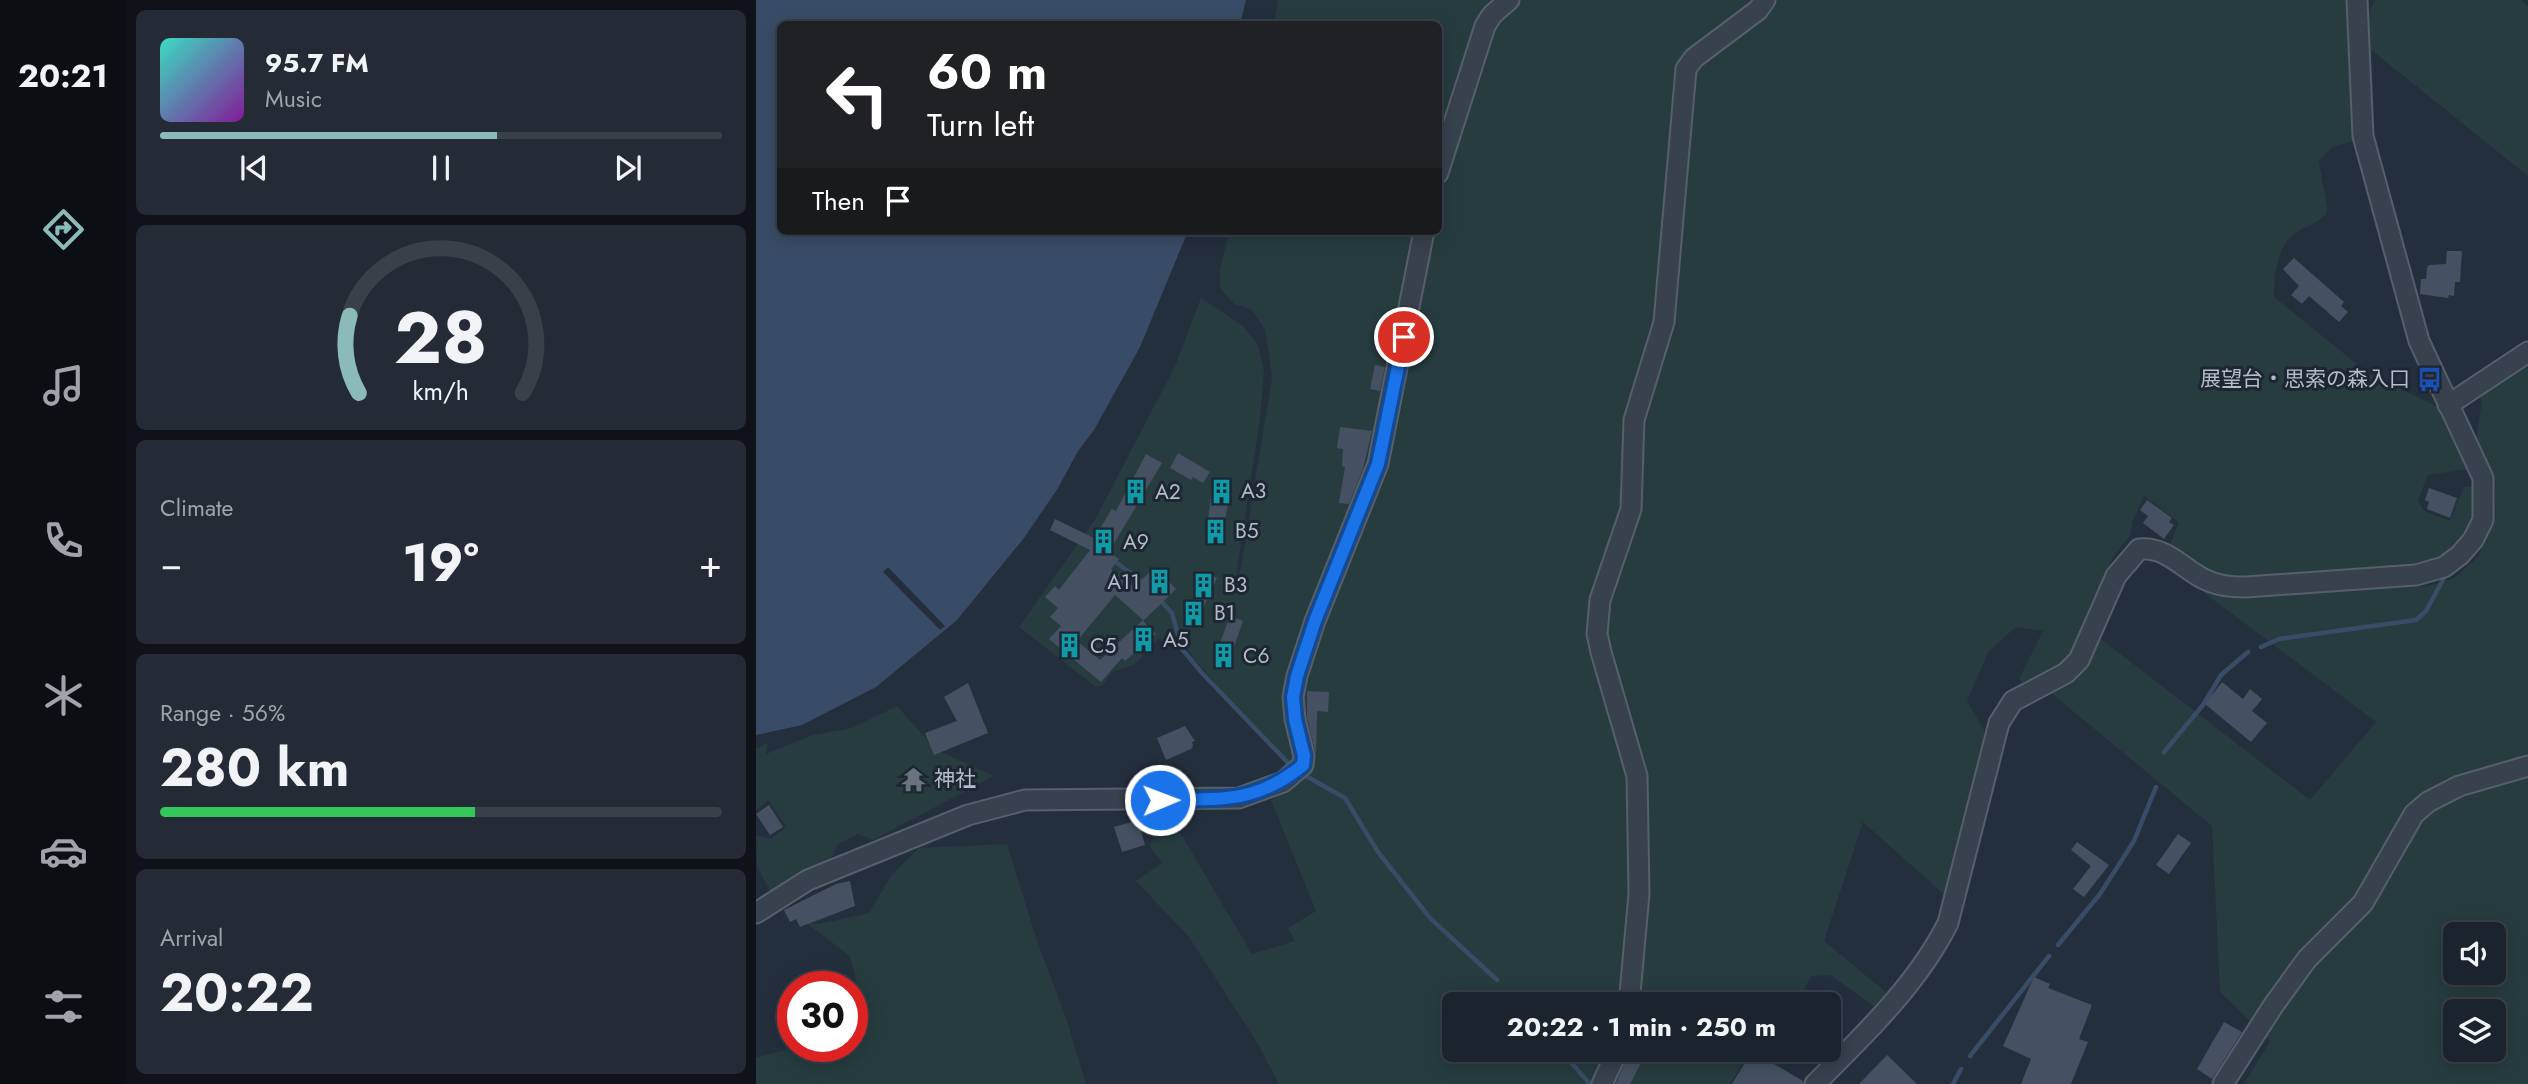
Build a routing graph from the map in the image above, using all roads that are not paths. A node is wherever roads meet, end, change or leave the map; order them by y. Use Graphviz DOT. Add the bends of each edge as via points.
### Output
graph roads {
  1 [pos="1509,0"];
  2 [pos="1765,0"];
  3 [pos="2357,0"];
  4 [pos="1442,160"];
  5 [pos="1423,235"];
  6 [pos="2528,352"];
  7 [pos="2448,405"];
  8 [pos="2528,766"];
  9 [pos="756,913"];
  10 [pos="1630,992"];
  11 [pos="1612,1062"];
  12 [pos="1602,1084"];
  13 [pos="1815,1084"];
  14 [pos="2223,1084"];
  1 -- 4 [label="street" via="1485,26"];
  2 -- 10 [label="street" via="1686,69 1664,322 1634,421 1631,509 1600,600 1597,634 1637,776 1639,894"];
  3 -- 7 [label="street" via="2363,136 2418,341"];
  5 -- 9 [label="street" via="1378,464 1297,676 1293,697 1303,765 1283,782 1238,798 1003,804 808,880"];
  6 -- 7 [label="street"];
  7 -- 13 [label="street" via="2483,478 2485,500 2483,520 2473,540 2444,566 2416,575 2224,587 2154,548 2138,549 2116,576 2080,660 2066,673 2013,701 1999,723 1941,937 1901,992"];
  8 -- 14 [label="street" via="2459,786 2414,814 2363,903 2307,959"];
  11 -- 12 [label="street"];
}
